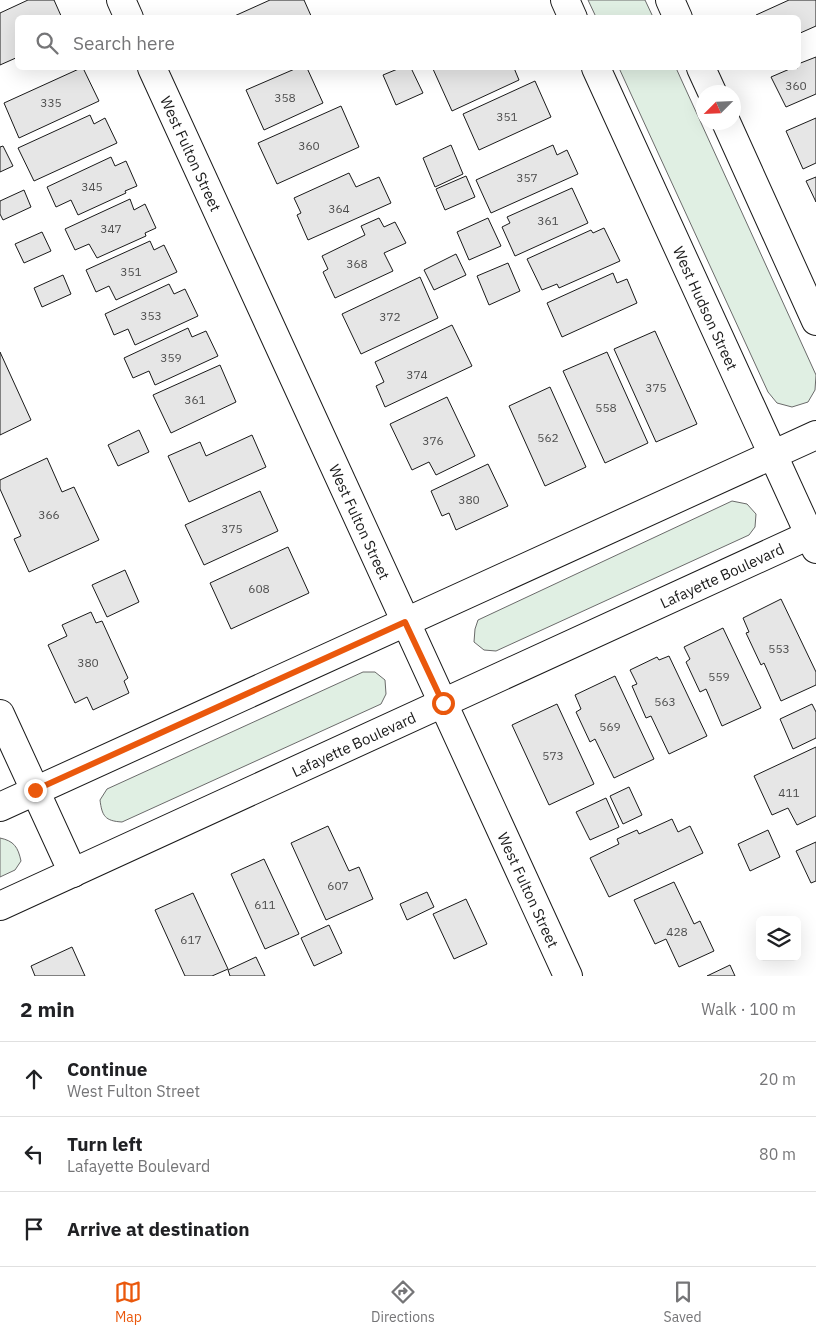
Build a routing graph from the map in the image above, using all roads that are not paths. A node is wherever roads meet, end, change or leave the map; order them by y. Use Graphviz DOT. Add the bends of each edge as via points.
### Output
graph roads {
  1 [pos="121,0"];
  2 [pos="565,0"];
  3 [pos="670,0"];
  4 [pos="128,15"];
  5 [pos="572,15"];
  6 [pos="677,15"];
  7 [pos="153,70"];
  8 [pos="597,70"];
  9 [pos="702,70"];
  10 [pos="709,85"];
  11 [pos="730,130"];
  12 [pos="816,321"];
  13 [pos="816,435"];
  14 [pos="773,455"];
  15 [pos="814,539"];
  16 [pos="405,622"];
  17 [pos="443,703"];
  18 [pos="0,714"];
  19 [pos="35,790"];
  20 [pos="0,806"];
  21 [pos="73,873"];
  22 [pos="0,906"];
  23 [pos="568,976"];
  1 -- 4 [label="street"];
  2 -- 5 [label="street"];
  3 -- 6 [label="street"];
  7 -- 16 [label="street, West Fulton Street"];
  8 -- 14 [label="street, West Hudson Street"];
  9 -- 10 [label="street"];
  11 -- 12 [label="street"];
  13 -- 14 [label="street"];
  14 -- 15 [label="street, West Hudson Street"];
  14 -- 16 [label="street"];
  15 -- 17 [label="street, Lafayette Boulevard"];
  16 -- 17 [label="street, West Fulton Street"];
  16 -- 19 [label="street"];
  17 -- 21 [label="street, Lafayette Boulevard"];
  17 -- 23 [label="street, West Fulton Street"];
  18 -- 19 [label="street"];
  19 -- 20 [label="street"];
  19 -- 21 [label="street"];
  21 -- 22 [label="street, Lafayette Boulevard"];
}
